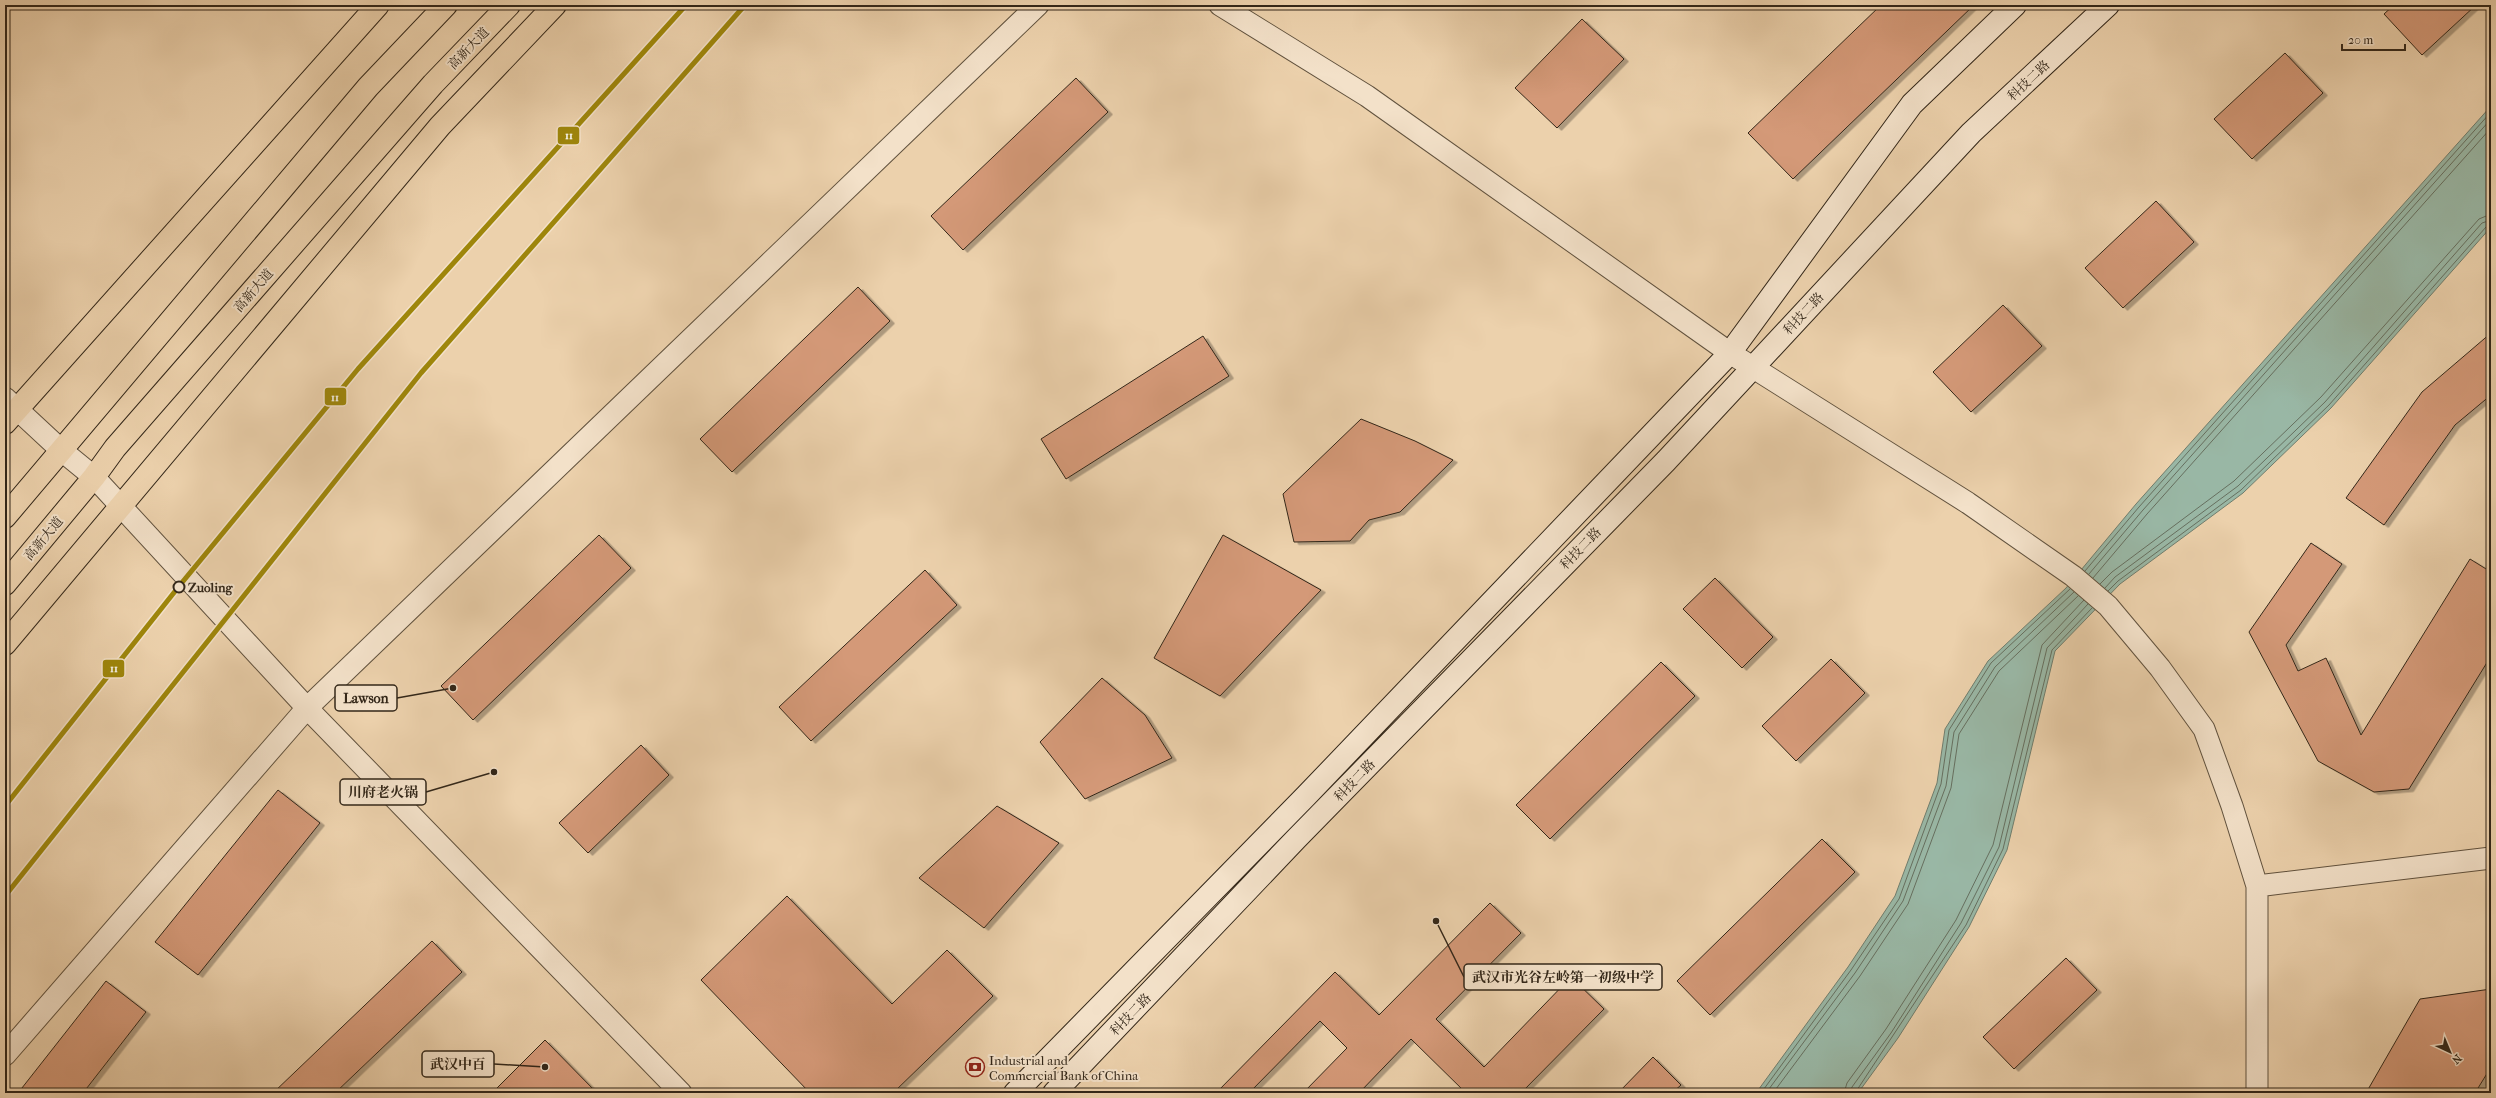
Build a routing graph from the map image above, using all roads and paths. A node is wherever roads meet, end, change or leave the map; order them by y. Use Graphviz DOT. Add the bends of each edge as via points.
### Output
graph roads {
  1 [pos="378,5"];
  2 [pos="446,5"];
  3 [pos="509,5"];
  4 [pos="555,5"];
  5 [pos="1038,5"];
  6 [pos="1220,5"];
  7 [pos="2015,5"];
  8 [pos="2108,5"];
  9 [pos="1730,353"];
  10 [pos="1754,367"];
  11 [pos="9,410"];
  12 [pos="61,450"];
  13 [pos="94,477"];
  14 [pos="121,506"];
  15 [pos="5,517"];
  16 [pos="5,584"];
  17 [pos="5,644"];
  18 [pos="307,708"];
  19 [pos="2491,858"];
  20 [pos="2257,886"];
  21 [pos="5,1055"];
  22 [pos="681,1093"];
  23 [pos="1015,1093"];
  24 [pos="1054,1093"];
  25 [pos="2257,1093"];
  1 -- 11 [label="main road"];
  2 -- 12 [label="main road" via="368,87"];
  3 -- 13 [label="main road, 高新大道" via="428,90 115,448"];
  4 -- 14 [label="main road" via="440,126"];
  5 -- 18 [label="street"];
  6 -- 9 [label="street" via="1367,96"];
  7 -- 9 [label="street, 科技二路" via="1912,104"];
  8 -- 10 [label="street, 科技二路" via="1971,133"];
  9 -- 10 [label="street"];
  9 -- 23 [label="street, 科技二路" via="1306,796"];
  10 -- 20 [label="street" via="1968,503 2073,576 2108,606 2160,668 2204,730 2232,806"];
  10 -- 24 [label="street, 科技二路" via="1666,461 1296,839"];
  11 -- 12 [label="street"];
  12 -- 13 [label="street"];
  12 -- 15 [label="main road"];
  13 -- 14 [label="street"];
  13 -- 16 [label="main road, 高新大道"];
  14 -- 17 [label="main road"];
  14 -- 18 [label="street"];
  18 -- 21 [label="street"];
  18 -- 22 [label="street"];
  19 -- 20 [label="street"];
  20 -- 25 [label="street"];
}
